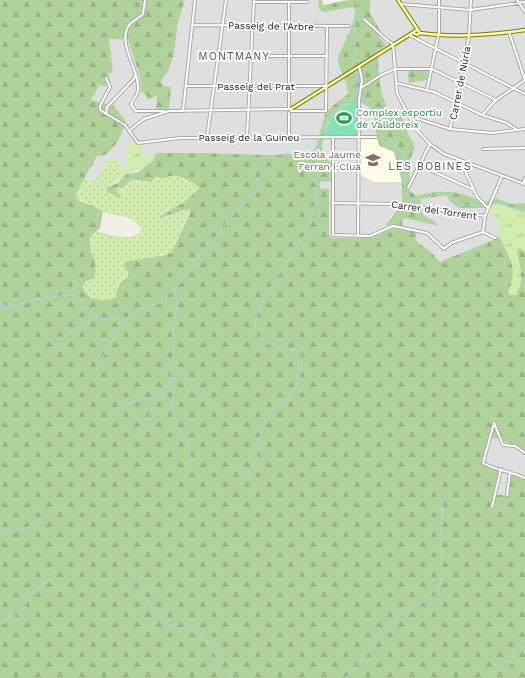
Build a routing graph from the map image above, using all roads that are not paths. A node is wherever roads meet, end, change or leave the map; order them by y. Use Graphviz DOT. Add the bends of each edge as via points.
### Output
graph roads {
  1 [pos="145,0"];
  2 [pos="195,0"];
  3 [pos="226,0"];
  4 [pos="398,0"];
  5 [pos="439,0"];
  6 [pos="470,0"];
  7 [pos="516,0"];
  8 [pos="254,1"];
  9 [pos="289,2"];
  10 [pos="307,2"];
  11 [pos="525,2"];
  12 [pos="519,3"];
  13 [pos="401,4"];
  14 [pos="438,6"];
  15 [pos="470,10"];
  16 [pos="525,12"];
  17 [pos="364,19"];
  18 [pos="193,24"];
  19 [pos="222,25"];
  20 [pos="253,26"];
  21 [pos="289,26"];
  22 [pos="327,26"];
  23 [pos="349,26"];
  24 [pos="525,30"];
  25 [pos="509,32"];
  26 [pos="418,33"];
  27 [pos="409,34"];
  28 [pos="438,35"];
  29 [pos="469,36"];
  30 [pos="416,39"];
  31 [pos="393,44"];
  32 [pos="435,49"];
  33 [pos="218,56"];
  34 [pos="251,56"];
  35 [pos="289,56"];
  36 [pos="327,56"];
  37 [pos="464,63"];
  38 [pos="357,67"];
  39 [pos="395,69"];
  40 [pos="432,69"];
  41 [pos="136,74"];
  42 [pos="106,78"];
  43 [pos="525,80"];
  44 [pos="396,82"];
  45 [pos="460,82"];
  46 [pos="186,86"];
  47 [pos="214,86"];
  48 [pos="250,86"];
  49 [pos="289,86"];
  50 [pos="327,86"];
  51 [pos="361,88"];
  52 [pos="513,88"];
  53 [pos="427,90"];
  54 [pos="525,94"];
  55 [pos="496,100"];
  56 [pos="456,102"];
  57 [pos="290,109"];
  58 [pos="210,110"];
  59 [pos="170,111"];
  60 [pos="183,111"];
  61 [pos="248,111"];
  62 [pos="286,111"];
  63 [pos="107,114"];
  64 [pos="289,114"];
  65 [pos="408,115"];
  66 [pos="482,115"];
  67 [pos="450,129"];
  68 [pos="525,129"];
  69 [pos="130,130"];
  70 [pos="517,130"];
  71 [pos="358,136"];
  72 [pos="207,137"];
  73 [pos="247,137"];
  74 [pos="289,137"];
  75 [pos="333,137"];
  76 [pos="376,137"];
  77 [pos="430,144"];
  78 [pos="525,148"];
  79 [pos="483,149"];
  80 [pos="460,160"];
  81 [pos="419,165"];
  82 [pos="332,168"];
  83 [pos="358,168"];
  84 [pos="502,176"];
  85 [pos="525,178"];
  86 [pos="524,184"];
  87 [pos="408,188"];
  88 [pos="474,190"];
  89 [pos="332,203"];
  90 [pos="358,203"];
  91 [pos="488,208"];
  92 [pos="485,216"];
  93 [pos="483,232"];
  94 [pos="358,236"];
  95 [pos="495,238"];
  96 [pos="525,453"];
  97 [pos="501,469"];
  98 [pos="510,472"];
  99 [pos="525,478"];
  100 [pos="507,495"];
  101 [pos="492,507"];
  1 -- 41 [label="street" via="143,14 130,24 126,35 129,56"];
  2 -- 18 [label="street"];
  3 -- 19 [label="street"];
  4 -- 13 [label="street"];
  5 -- 14 [label="street"];
  6 -- 15 [label="street, Carrer de Núria"];
  7 -- 12 [label="street"];
  8 -- 9 [label="street"];
  8 -- 20 [label="street"];
  9 -- 10 [label="street"];
  9 -- 21 [label="street"];
  11 -- 12 [label="street"];
  12 -- 15 [label="street"];
  12 -- 16 [label="street"];
  13 -- 14 [label="street"];
  13 -- 26 [label="street"];
  14 -- 15 [label="street"];
  14 -- 28 [label="street"];
  15 -- 29 [label="street, Carrer de Núria"];
  17 -- 31 [label="street"];
  18 -- 19 [label="street, Passeig de l'Arbre"];
  18 -- 46 [label="street"];
  19 -- 20 [label="street, Passeig de l'Arbre"];
  19 -- 33 [label="street"];
  20 -- 21 [label="street, Passeig de l'Arbre"];
  20 -- 34 [label="street"];
  21 -- 22 [label="street, Passeig de l'Arbre"];
  21 -- 35 [label="street"];
  22 -- 23 [label="street, Passeig de l'Arbre"];
  22 -- 36 [label="street"];
  24 -- 25 [label="street"];
  25 -- 29 [label="street"];
  25 -- 43 [label="street"];
  26 -- 27 [label="street"];
  26 -- 28 [label="street"];
  26 -- 30 [label="street"];
  27 -- 30 [label="street"];
  27 -- 31 [label="street"];
  28 -- 29 [label="street"];
  28 -- 32 [label="street"];
  29 -- 37 [label="street, Carrer de Núria"];
  30 -- 32 [label="street"];
  31 -- 38 [label="street"];
  31 -- 39 [label="street"];
  32 -- 37 [label="street"];
  32 -- 40 [label="street"];
  33 -- 34 [label="street"];
  33 -- 47 [label="street"];
  34 -- 35 [label="street"];
  34 -- 48 [label="street"];
  35 -- 36 [label="street"];
  35 -- 49 [label="street"];
  36 -- 50 [label="street"];
  37 -- 45 [label="street, Carrer de Núria"];
  37 -- 52 [label="street"];
  38 -- 50 [label="street"];
  38 -- 51 [label="street" via="361,73"];
  39 -- 40 [label="street"];
  39 -- 44 [label="street"];
  39 -- 51 [label="street"];
  40 -- 45 [label="street"];
  40 -- 53 [label="street"];
  41 -- 59 [label="street" via="138,91 131,102 133,109"];
  41 -- 63 [label="street" via="108,105"];
  42 -- 63 [label="street" via="110,87 100,109"];
  43 -- 52 [label="street"];
  44 -- 53 [label="street"];
  44 -- 65 [label="street" via="397,93"];
  45 -- 55 [label="street"];
  45 -- 56 [label="street, Carrer de Núria"];
  46 -- 47 [label="street, Passeig del Prat"];
  46 -- 60 [label="street"];
  47 -- 48 [label="street, Passeig del Prat"];
  47 -- 58 [label="street"];
  48 -- 49 [label="street, Passeig del Prat"];
  48 -- 61 [label="street"];
  49 -- 50 [label="street, Passeig del Prat"];
  49 -- 57 [label="street"];
  50 -- 57 [label="street"];
  50 -- 57 [label="street" via="326,111"];
  51 -- 71 [label="street"];
  52 -- 54 [label="street"];
  52 -- 55 [label="street"];
  53 -- 56 [label="street"];
  55 -- 66 [label="street"];
  56 -- 66 [label="street"];
  56 -- 67 [label="street, Carrer de Núria"];
  57 -- 62 [label="street"];
  57 -- 64 [label="street"];
  58 -- 60 [label="street"];
  58 -- 61 [label="street"];
  58 -- 72 [label="street"];
  59 -- 60 [label="street"];
  59 -- 69 [label="street" via="144,119"];
  61 -- 62 [label="street"];
  61 -- 73 [label="street"];
  62 -- 64 [label="street"];
  63 -- 69 [label="street"];
  64 -- 74 [label="street"];
  65 -- 67 [label="street"];
  65 -- 77 [label="street" via="415,128"];
  66 -- 70 [label="street" via="507,123"];
  67 -- 70 [label="street" via="492,134"];
  68 -- 70 [label="street"];
  69 -- 72 [label="street, Passeig de la Guineu" via="138,143"];
  71 -- 75 [label="street, Passeig de la Guineu"];
  71 -- 76 [label="street, Passeig de la Guineu"];
  71 -- 83 [label="street"];
  72 -- 73 [label="street, Passeig de la Guineu"];
  73 -- 74 [label="street, Passeig de la Guineu"];
  74 -- 75 [label="street, Passeig de la Guineu"];
  75 -- 82 [label="street"];
  77 -- 80 [label="street" via="444,154"];
  77 -- 81 [label="street"];
  78 -- 79 [label="street"];
  80 -- 84 [label="street"];
  80 -- 88 [label="street"];
  81 -- 87 [label="street"];
  81 -- 88 [label="street"];
  82 -- 83 [label="street"];
  82 -- 89 [label="street"];
  83 -- 90 [label="street"];
  84 -- 86 [label="street"];
  84 -- 91 [label="street"];
  85 -- 86 [label="street"];
  88 -- 91 [label="street"];
  89 -- 90 [label="street, Carrer del Torrent"];
  89 -- 94 [label="street" via="332,234"];
  90 -- 92 [label="street, Carrer del Torrent" via="398,204"];
  90 -- 94 [label="street"];
  91 -- 92 [label="street"];
  92 -- 93 [label="street"];
  93 -- 94 [label="street" via="451,242 444,249 427,233 393,226 370,236"];
  93 -- 95 [label="street"];
  96 -- 97 [label="street" via="514,446 503,445 494,424 483,463"];
  97 -- 98 [label="street"];
  97 -- 101 [label="street"];
  98 -- 99 [label="street"];
  98 -- 100 [label="street"];
}
